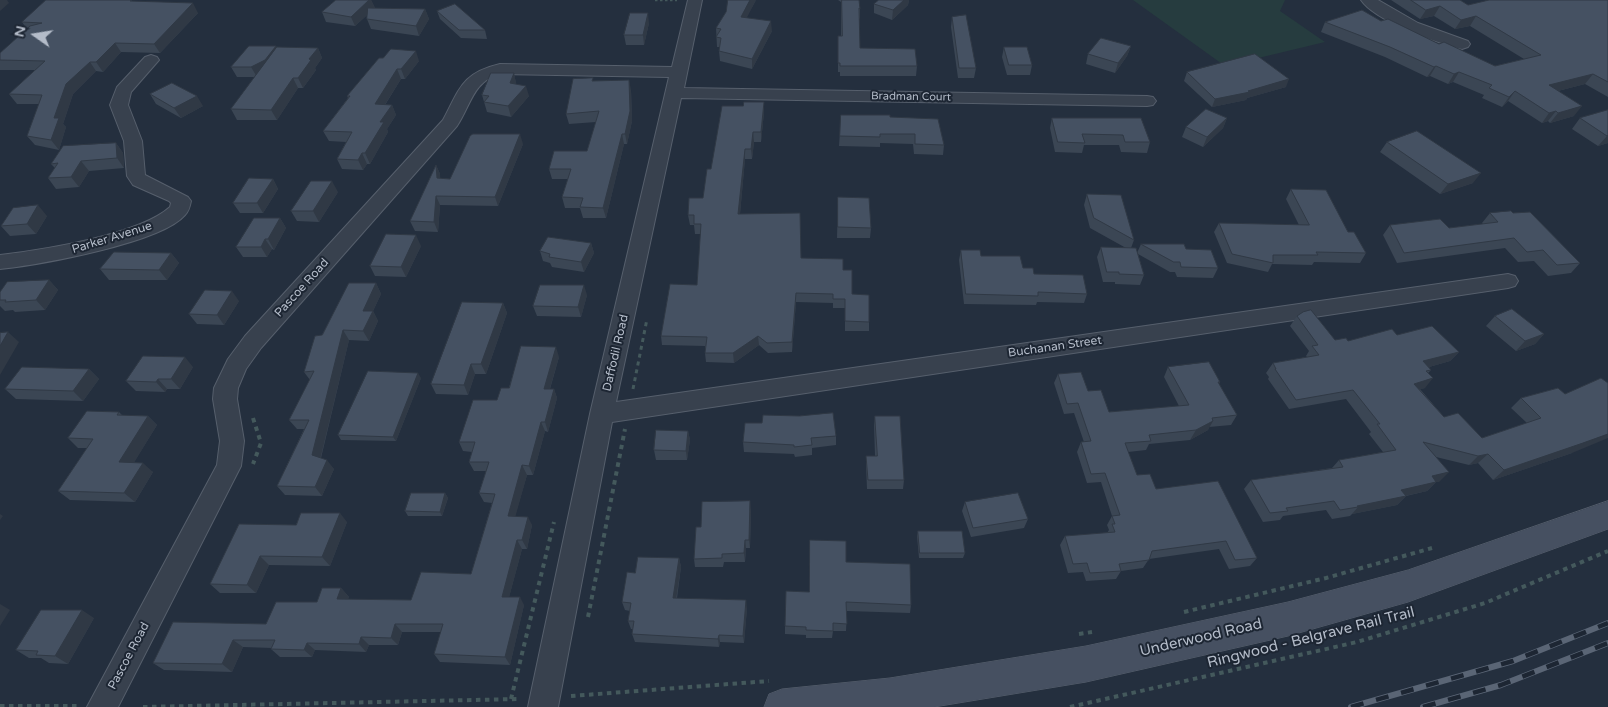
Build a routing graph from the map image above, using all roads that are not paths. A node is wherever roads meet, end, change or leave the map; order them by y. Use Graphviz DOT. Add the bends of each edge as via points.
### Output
graph roads {
  1 [pos="695,0"];
  2 [pos="1368,0"];
  3 [pos="1462,44"];
  4 [pos="151,60"];
  5 [pos="677,83"];
  6 [pos="1147,101"];
  7 [pos="0,262"];
  8 [pos="1508,280"];
  9 [pos="602,414"];
  10 [pos="1608,515"];
  11 [pos="776,694"];
  12 [pos="102,707"];
  13 [pos="543,707"];
  1 -- 5 [label="street, Daffodil Road"];
  2 -- 3 [label="street" via="1412,28"];
  4 -- 7 [label="street, Parker Avenue" via="123,91 119,105 131,134 136,176 176,197 181,201 179,210 153,226 56,255"];
  5 -- 6 [label="street, Bradman Court"];
  5 -- 9 [label="street, Daffodil Road"];
  5 -- 12 [label="street, Pascoe Road" via="500,69 488,71 473,81 451,122 253,342 236,365 225,399 232,441 228,466"];
  8 -- 9 [label="street, Buchanan Street"];
  9 -- 13 [label="street, Daffodil Road"];
  10 -- 11 [label="main road, Underwood Road" via="1408,586 1288,618 1086,664 890,696"];
}
